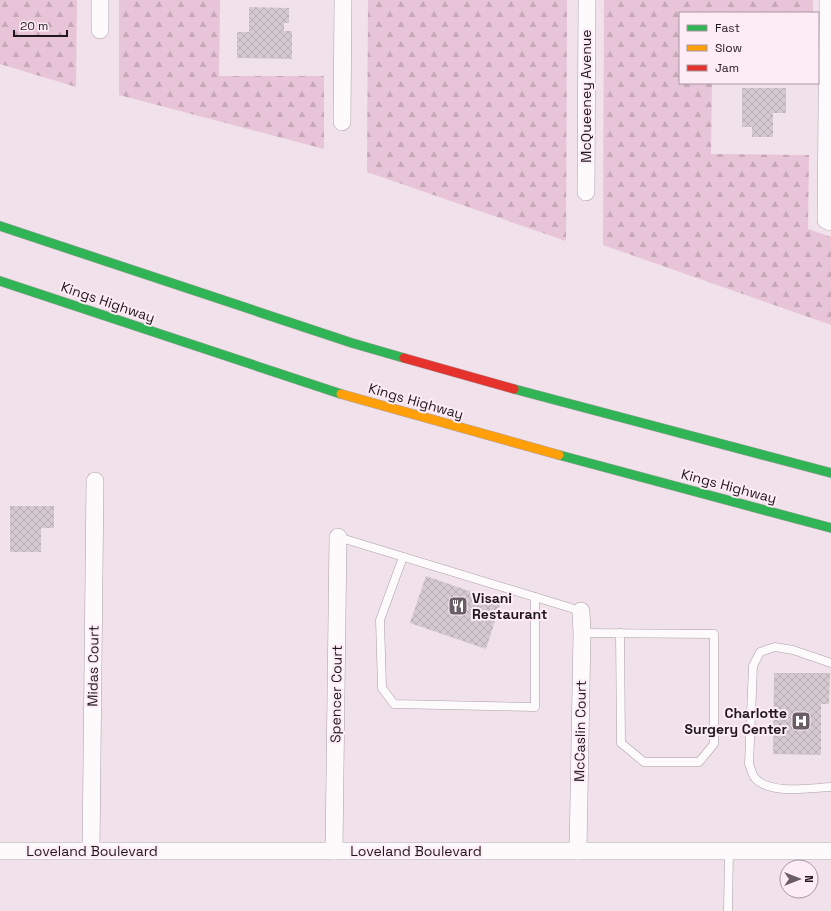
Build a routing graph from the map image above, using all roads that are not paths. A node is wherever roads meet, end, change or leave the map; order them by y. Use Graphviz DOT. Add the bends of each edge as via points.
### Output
graph roads {
  1 [pos="100,0"];
  2 [pos="343,0"];
  3 [pos="587,0"];
  4 [pos="828,0"];
  5 [pos="100,30"];
  6 [pos="342,122"];
  7 [pos="586,192"];
  8 [pos="829,221"];
  9 [pos="0,226"];
  10 [pos="0,281"];
  11 [pos="831,473"];
  12 [pos="95,481"];
  13 [pos="831,528"];
  14 [pos="338,537"];
  15 [pos="403,557"];
  16 [pos="535,597"];
  17 [pos="581,611"];
  18 [pos="620,633"];
  19 [pos="582,634"];
  20 [pos="831,663"];
  21 [pos="831,787"];
  22 [pos="0,851"];
  23 [pos="91,851"];
  24 [pos="334,851"];
  25 [pos="578,851"];
  26 [pos="729,851"];
  27 [pos="831,851"];
  28 [pos="728,911"];
  1 -- 5 [label="street"];
  2 -- 6 [label="street"];
  3 -- 7 [label="street, McQueeney Avenue"];
  4 -- 8 [label="street"];
  9 -- 11 [label="main road" via="359,345 553,400"];
  10 -- 13 [label="main road, Kings Highway" via="311,386 455,428"];
  12 -- 23 [label="street, Midas Court"];
  14 -- 15 [label="lane"];
  14 -- 24 [label="street, Spencer Court"];
  15 -- 16 [label="lane"];
  15 -- 16 [label="lane" via="380,620 382,688 394,704 535,707"];
  16 -- 17 [label="lane"];
  17 -- 19 [label="street, McCaslin Court"];
  18 -- 18 [label="lane" via="714,634 714,744 699,762 644,762 621,743"];
  18 -- 19 [label="lane"];
  19 -- 25 [label="street, McCaslin Court"];
  20 -- 21 [label="lane" via="793,650 775,647 760,652 752,666 749,764 753,777 763,785 778,789"];
  22 -- 23 [label="street, Loveland Boulevard"];
  23 -- 24 [label="street, Loveland Boulevard"];
  24 -- 25 [label="street, Loveland Boulevard"];
  25 -- 26 [label="street, Loveland Boulevard"];
  26 -- 27 [label="street, Loveland Boulevard"];
  26 -- 28 [label="lane"];
}
